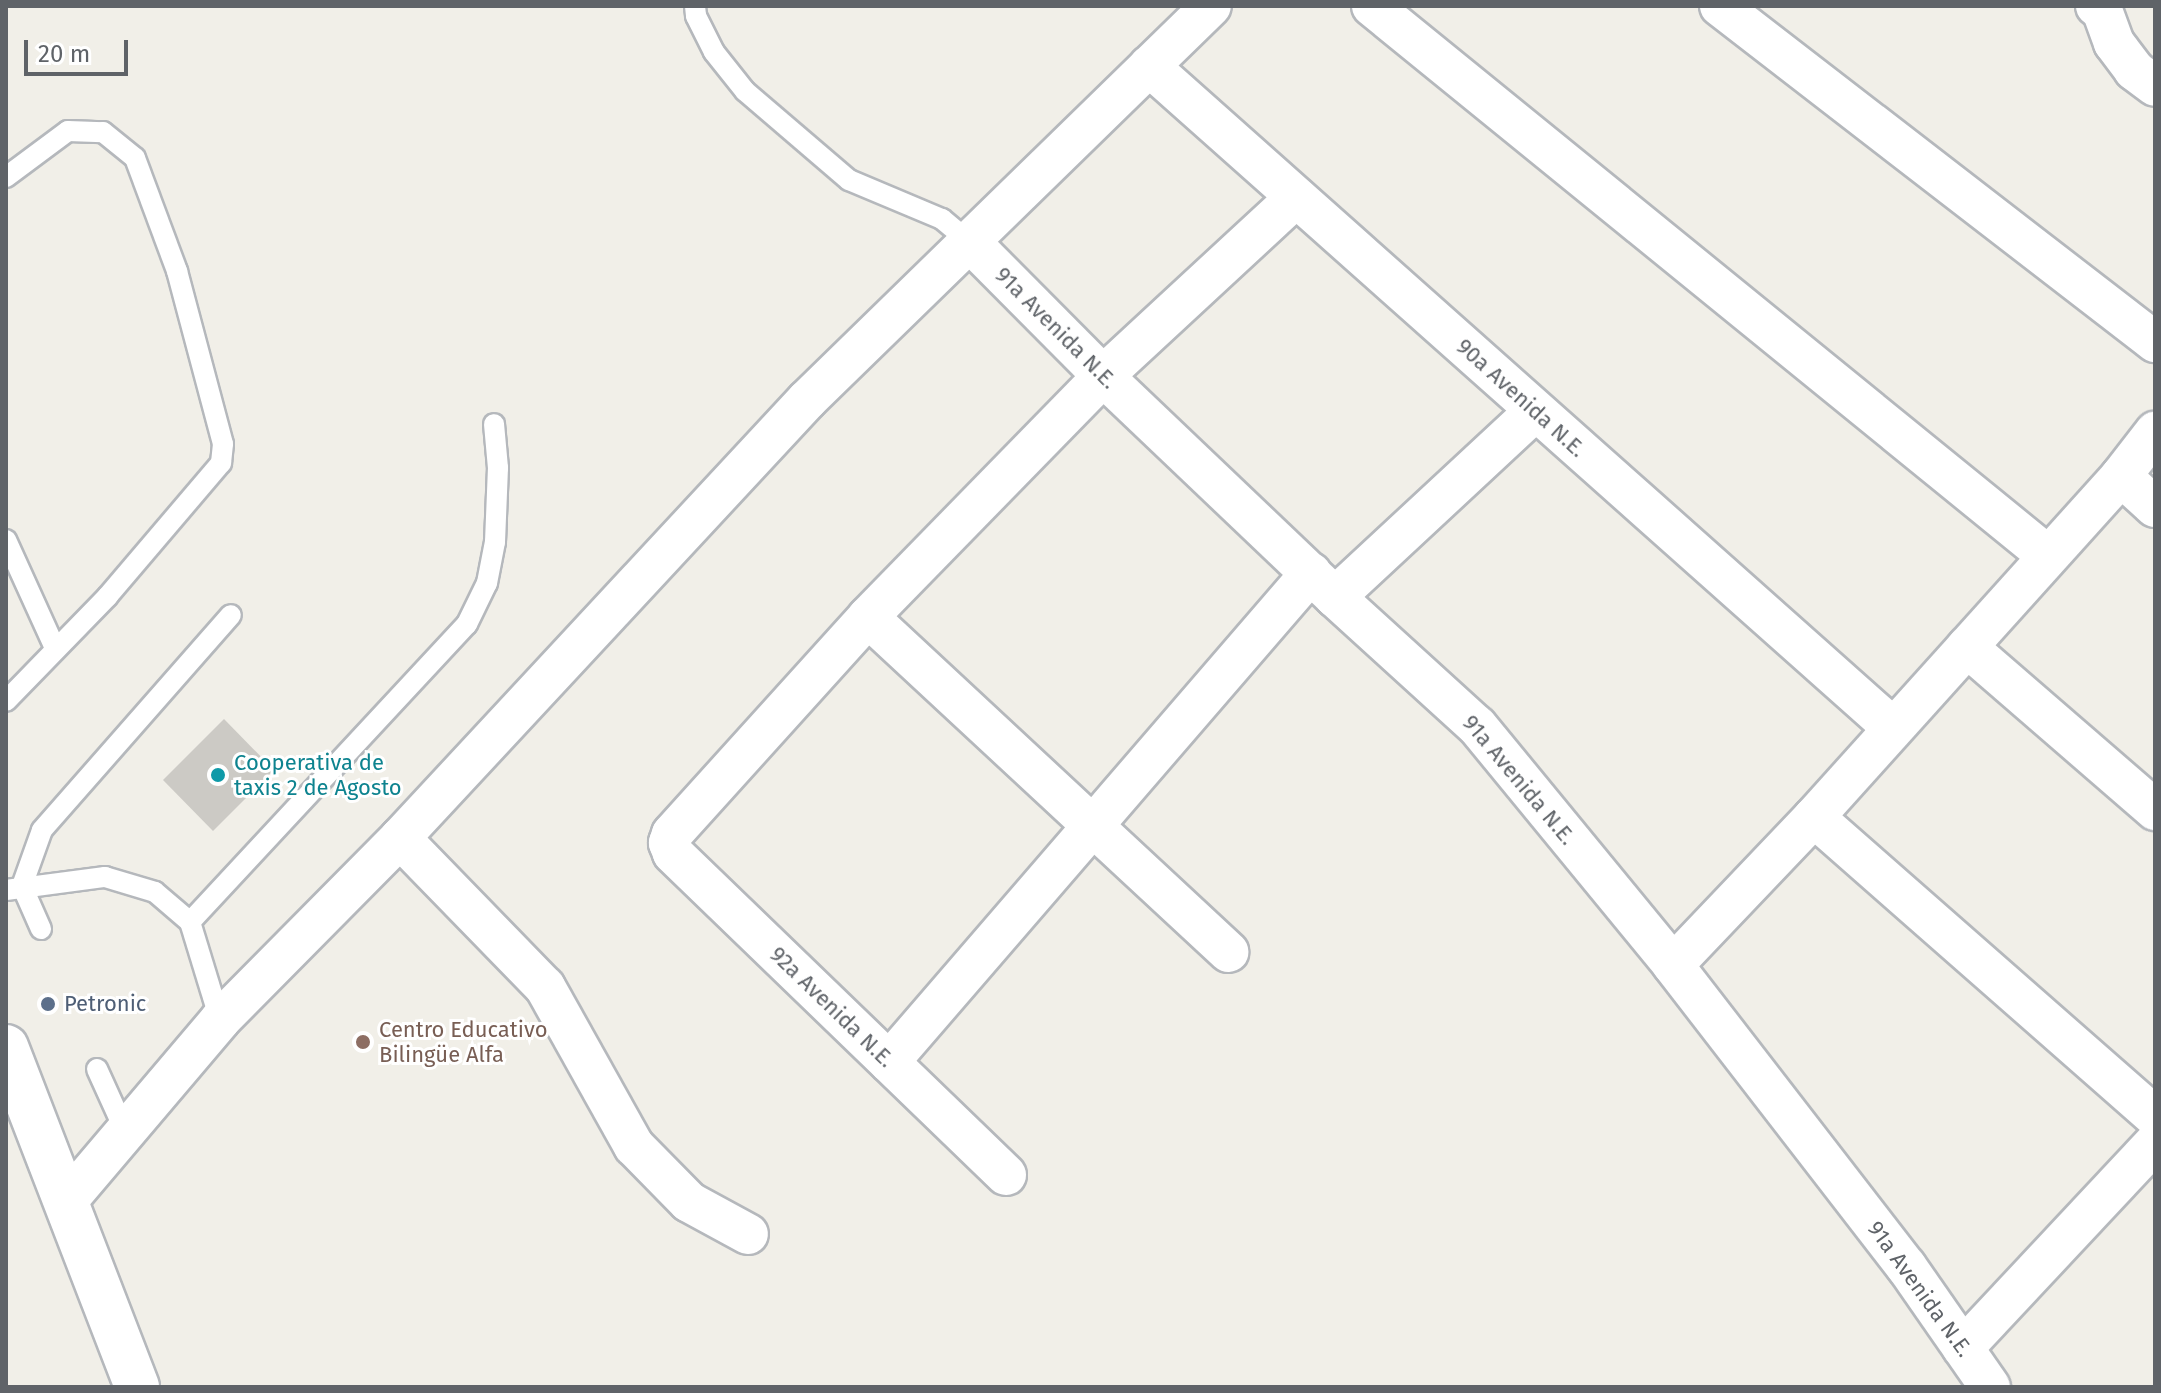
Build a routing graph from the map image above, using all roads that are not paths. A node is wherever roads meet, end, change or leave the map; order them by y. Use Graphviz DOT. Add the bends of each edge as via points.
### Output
graph roads {
  1 [pos="695,6"];
  2 [pos="1211,6"];
  3 [pos="1372,6"];
  4 [pos="1720,6"];
  5 [pos="2096,6"];
  6 [pos="1149,66"];
  7 [pos="2155,86"];
  8 [pos="6,177"];
  9 [pos="1296,197"];
  10 [pos="971,243"];
  11 [pos="2155,342"];
  12 [pos="1103,376"];
  13 [pos="1535,411"];
  14 [pos="494,424"];
  15 [pos="2155,432"];
  16 [pos="2121,476"];
  17 [pos="2155,507"];
  18 [pos="6,540"];
  19 [pos="2048,556"];
  20 [pos="1323,585"];
  21 [pos="231,615"];
  22 [pos="868,617"];
  23 [pos="1967,647"];
  24 [pos="55,648"];
  25 [pos="6,701"];
  26 [pos="1893,728"];
  27 [pos="2155,810"];
  28 [pos="1814,817"];
  29 [pos="1092,825"];
  30 [pos="400,838"];
  31 [pos="14,888"];
  32 [pos="190,922"];
  33 [pos="41,929"];
  34 [pos="1228,952"];
  35 [pos="1673,965"];
  36 [pos="220,1020"];
  37 [pos="6,1047"];
  38 [pos="889,1062"];
  39 [pos="97,1069"];
  40 [pos="2155,1117"];
  41 [pos="126,1133"];
  42 [pos="2155,1143"];
  43 [pos="1006,1175"];
  44 [pos="65,1203"];
  45 [pos="748,1234"];
  46 [pos="1963,1348"];
  47 [pos="137,1387"];
  48 [pos="1990,1387"];
  1 -- 10 [label="lane" via="714,52 745,91 849,180 942,219"];
  2 -- 6 [label="street"];
  3 -- 19 [label="street"];
  4 -- 11 [label="street"];
  5 -- 7 [label="street" via="2127,61"];
  6 -- 9 [label="street, 90a Avenida N.E."];
  6 -- 10 [label="street"];
  8 -- 24 [label="lane" via="68,131 103,132 135,158 177,271 223,444 221,463 108,596"];
  9 -- 12 [label="street"];
  9 -- 13 [label="street, 90a Avenida N.E."];
  10 -- 12 [label="street, 91a Avenida N.E."];
  10 -- 30 [label="street" via="807,400"];
  12 -- 20 [label="street, 91a Avenida N.E."];
  12 -- 22 [label="street"];
  13 -- 20 [label="street"];
  13 -- 26 [label="street, 90a Avenida N.E."];
  14 -- 32 [label="lane" via="495,542 487,583 467,624"];
  15 -- 16 [label="street"];
  16 -- 17 [label="street"];
  16 -- 19 [label="street"];
  18 -- 24 [label="lane"];
  19 -- 23 [label="street"];
  20 -- 29 [label="street"];
  20 -- 35 [label="street, 91a Avenida N.E." via="1477,726"];
  21 -- 31 [label="lane" via="42,830"];
  22 -- 29 [label="street"];
  22 -- 38 [label="street, 92a Avenida N.E." via="669,843 673,853"];
  23 -- 26 [label="street"];
  23 -- 27 [label="street"];
  24 -- 25 [label="lane"];
  26 -- 28 [label="street"];
  28 -- 35 [label="street"];
  28 -- 40 [label="street"];
  29 -- 34 [label="street"];
  29 -- 38 [label="street"];
  30 -- 36 [label="street"];
  30 -- 45 [label="street" via="545,987 634,1146 689,1202"];
  31 -- 32 [label="lane" via="105,877 155,892"];
  31 -- 33 [label="lane"];
  32 -- 36 [label="lane"];
  35 -- 46 [label="street, 91a Avenida N.E." via="1906,1266"];
  36 -- 41 [label="street"];
  37 -- 44 [label="main road"];
  38 -- 43 [label="street, 92a Avenida N.E."];
  39 -- 41 [label="lane"];
  41 -- 44 [label="street"];
  42 -- 46 [label="street"];
  44 -- 47 [label="main road"];
  46 -- 48 [label="street, 91a Avenida N.E."];
}
